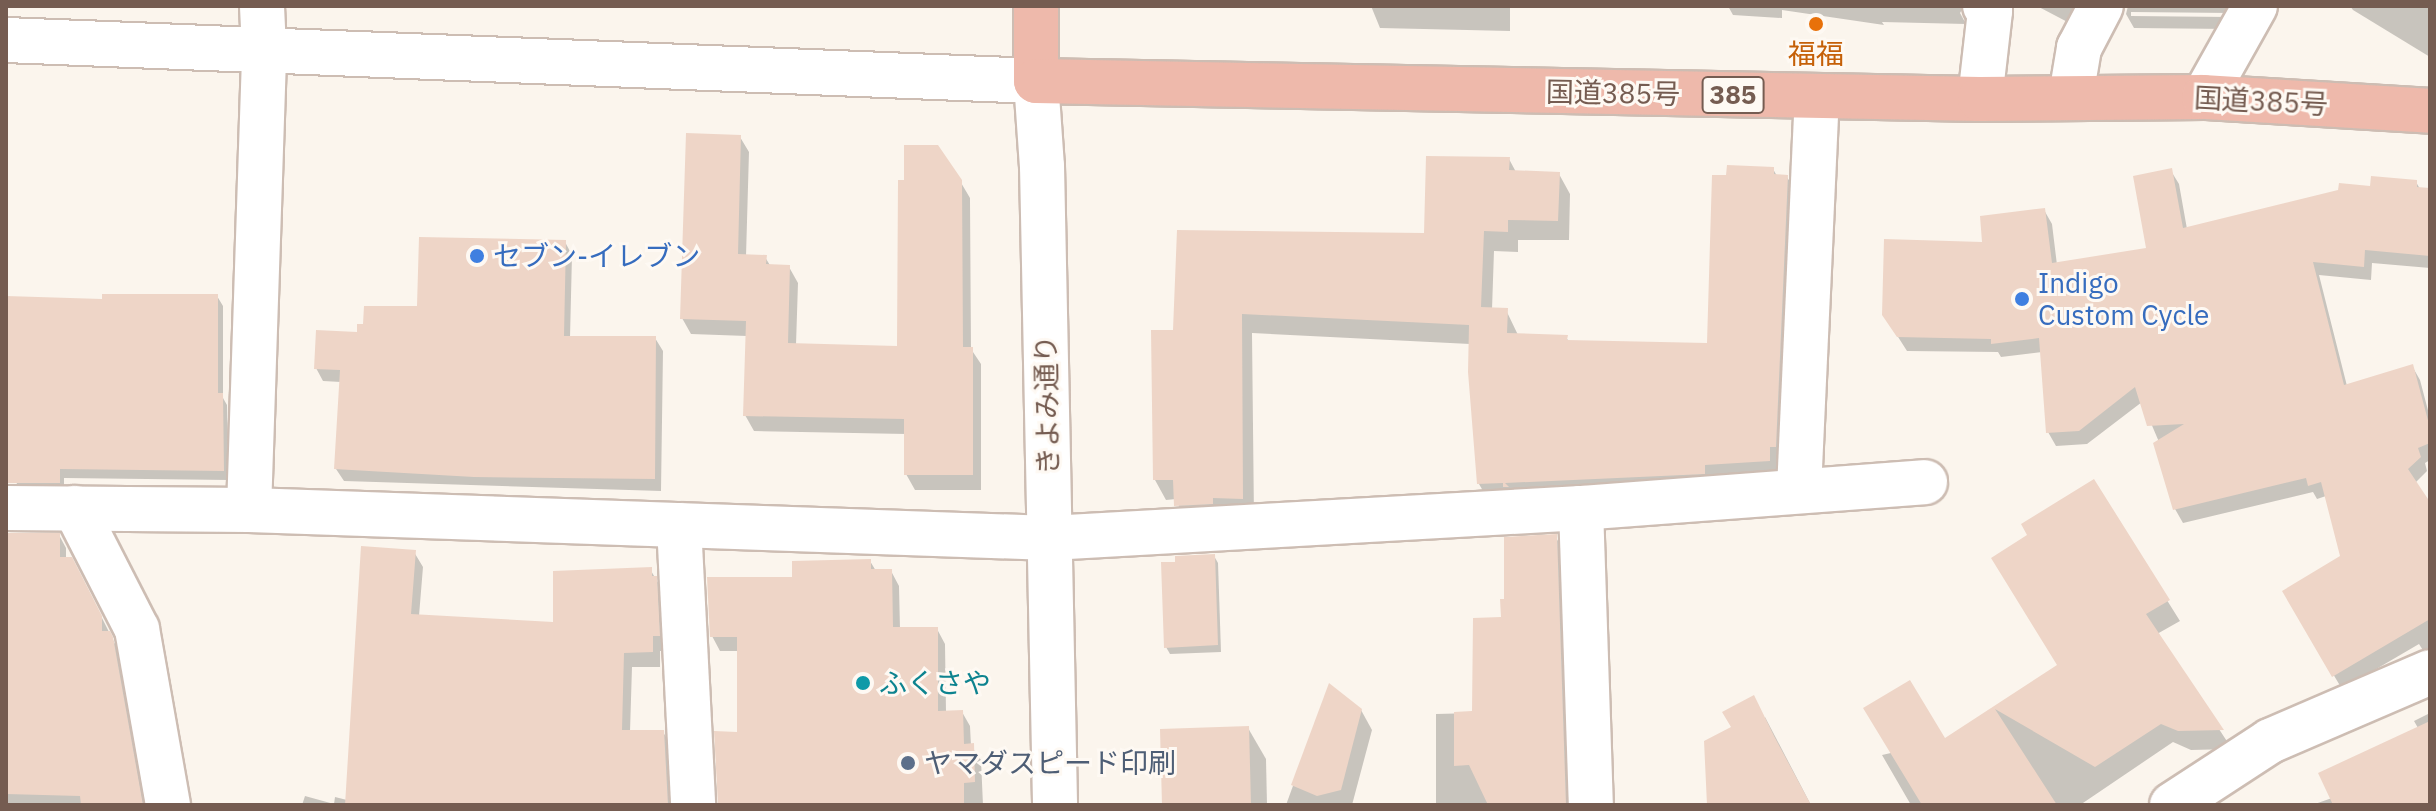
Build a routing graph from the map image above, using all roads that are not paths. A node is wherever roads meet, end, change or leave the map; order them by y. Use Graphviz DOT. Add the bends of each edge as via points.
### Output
graph roads {
  1 [pos="262,6"];
  2 [pos="1036,6"];
  3 [pos="1985,6"];
  4 [pos="2101,6"];
  5 [pos="2255,6"];
  6 [pos="6,40"];
  7 [pos="264,49"];
  8 [pos="1036,81"];
  9 [pos="2071,96"];
  10 [pos="1817,97"];
  11 [pos="2204,97"];
  12 [pos="1980,99"];
  13 [pos="2430,111"];
  14 [pos="1925,482"];
  15 [pos="1799,490"];
  16 [pos="6,508"];
  17 [pos="75,508"];
  18 [pos="1581,508"];
  19 [pos="249,510"];
  20 [pos="679,525"];
  21 [pos="1050,538"];
  22 [pos="2430,672"];
  23 [pos="168,805"];
  24 [pos="693,805"];
  25 [pos="1055,805"];
  26 [pos="1591,805"];
  27 [pos="2172,805"];
  1 -- 7 [label="street"];
  2 -- 8 [label="highway, きよみ通り"];
  3 -- 12 [label="street" via="1990,11"];
  4 -- 9 [label="street" via="2079,48"];
  5 -- 11 [label="street"];
  6 -- 7 [label="street"];
  7 -- 8 [label="street"];
  7 -- 19 [label="street"];
  8 -- 10 [label="highway, 国道385号 / 385"];
  8 -- 21 [label="street, きよみ通り"];
  9 -- 11 [label="highway, 国道385号 / 385"];
  9 -- 12 [label="highway, 国道385号 / 385"];
  10 -- 12 [label="highway, 国道385号 / 385"];
  10 -- 15 [label="street"];
  11 -- 13 [label="highway, 国道385号 / 385"];
  14 -- 15 [label="street"];
  15 -- 18 [label="street"];
  16 -- 17 [label="street"];
  17 -- 19 [label="street"];
  17 -- 23 [label="street" via="137,629"];
  18 -- 21 [label="street"];
  18 -- 26 [label="street"];
  19 -- 20 [label="street"];
  20 -- 21 [label="street"];
  20 -- 24 [label="street"];
  21 -- 25 [label="street, きよみ通り"];
  22 -- 27 [label="street" via="2270,741"];
}
